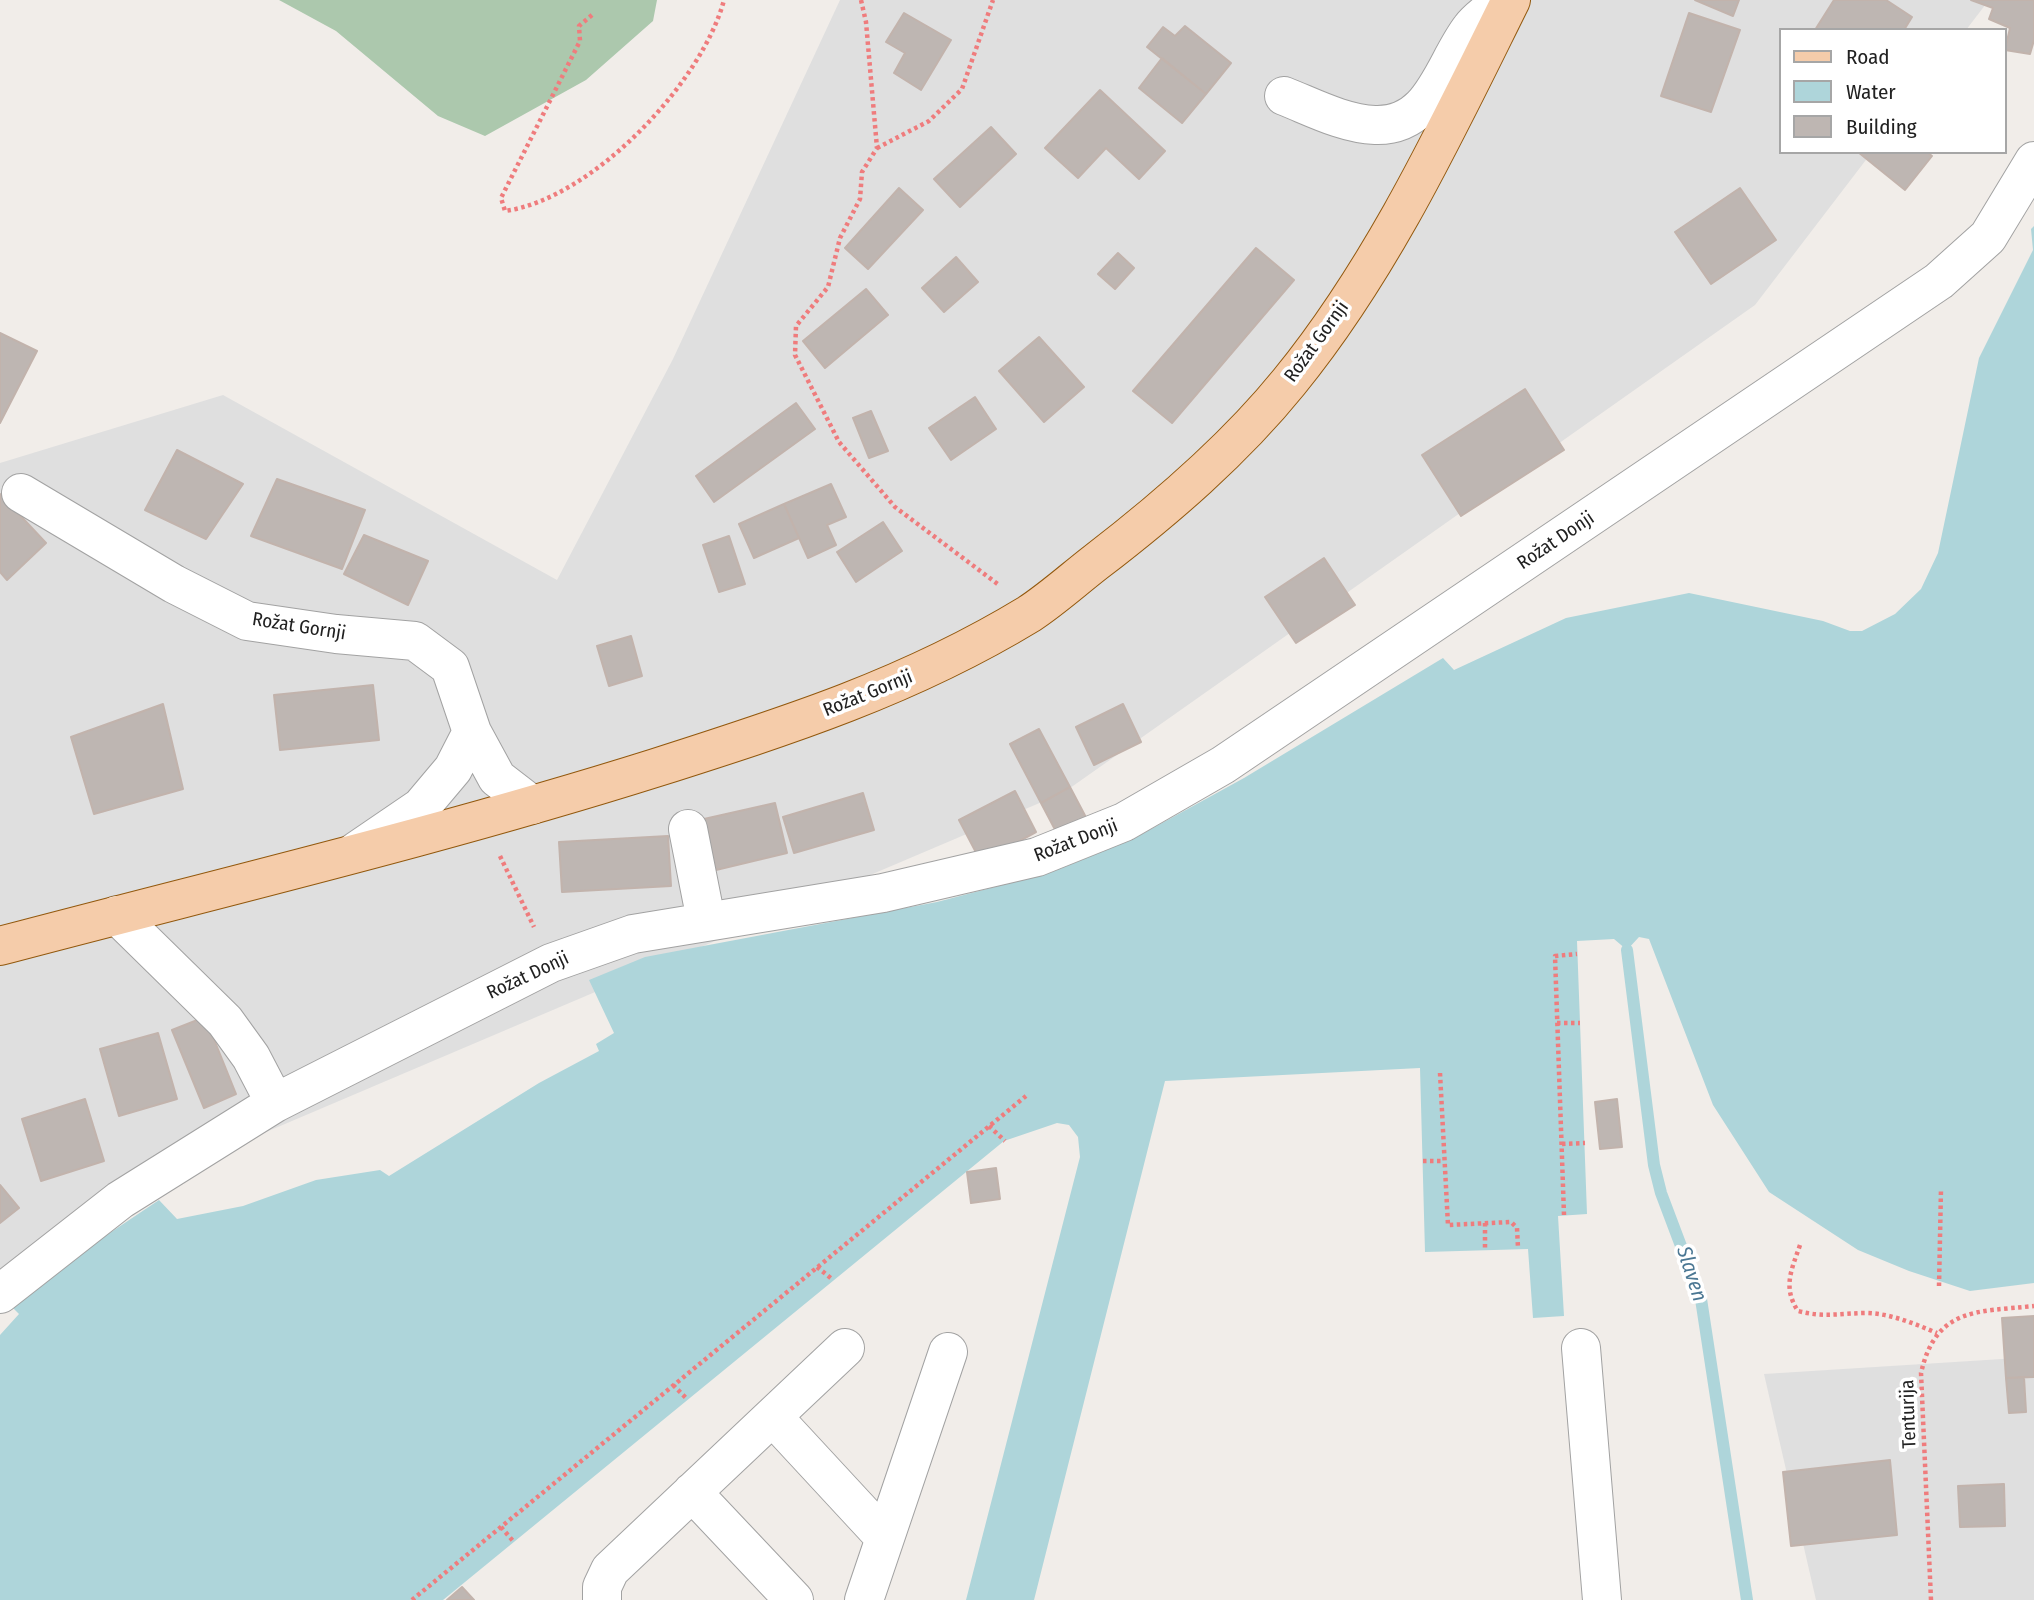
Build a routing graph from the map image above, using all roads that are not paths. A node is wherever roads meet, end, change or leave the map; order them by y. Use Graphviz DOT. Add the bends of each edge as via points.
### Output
graph roads {
  1 [pos="1503,0"];
  2 [pos="1511,0"];
  3 [pos="1283,96"];
  4 [pos="2034,161"];
  5 [pos="21,493"];
  6 [pos="472,732"];
  7 [pos="532,805"];
  8 [pos="688,829"];
  9 [pos="350,855"];
  10 [pos="117,915"];
  11 [pos="706,920"];
  12 [pos="0,946"];
  13 [pos="275,1103"];
  14 [pos="0,1294"];
  15 [pos="845,1348"];
  16 [pos="1581,1348"];
  17 [pos="948,1352"];
  18 [pos="773,1417"];
  19 [pos="692,1492"];
  20 [pos="885,1538"];
  21 [pos="603,1600"];
  22 [pos="794,1600"];
  23 [pos="864,1600"];
  24 [pos="1602,1600"];
  1 -- 3 [label="street" via="1471,27 1430,99 1412,116 1377,125 1333,116"];
  2 -- 7 [label="main road, Rožat Gornji" via="1431,162 1345,306 1288,384 1209,467 1127,538 1033,611 889,688 788,726"];
  4 -- 11 [label="street, Rožat Donji" via="1988,237 1939,281 1223,765 1124,822 1037,857 883,893"];
  5 -- 6 [label="street, Rožat Gornji" via="174,584 247,621 415,641 450,667"];
  6 -- 7 [label="street, Rožat Gornji" via="497,778"];
  6 -- 9 [label="street, Rožat Gornji" via="453,769 421,807"];
  7 -- 9 [label="main road, Rožat Gornji"];
  8 -- 11 [label="street"];
  9 -- 10 [label="main road, Rožat Gornji"];
  10 -- 12 [label="main road, Rožat Gornji"];
  10 -- 13 [label="street" via="225,1021"];
  11 -- 13 [label="street, Rožat Donji" via="633,934 551,963"];
  13 -- 14 [label="street, Rožat Donji" via="120,1200"];
  15 -- 18 [label="street"];
  16 -- 24 [label="street"];
  17 -- 20 [label="street"];
  18 -- 19 [label="street"];
  18 -- 20 [label="street"];
  19 -- 21 [label="street" via="610,1570 602,1587"];
  19 -- 22 [label="street"];
  20 -- 23 [label="street"];
}
